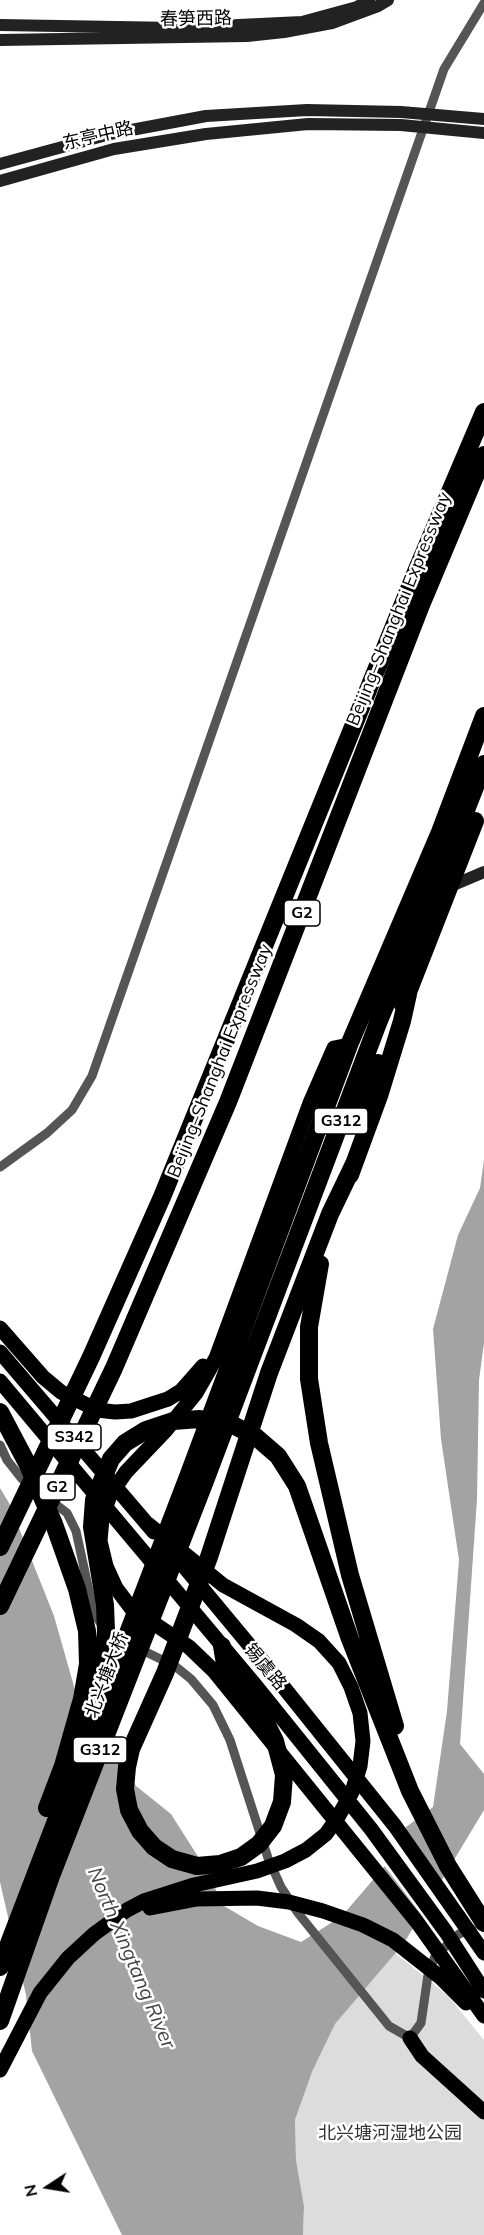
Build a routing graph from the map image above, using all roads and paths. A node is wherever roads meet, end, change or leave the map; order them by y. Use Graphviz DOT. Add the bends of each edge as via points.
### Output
graph roads {
  1 [pos="369,0"];
  2 [pos="388,0"];
  3 [pos="484,3"];
  4 [pos="0,25"];
  5 [pos="0,40"];
  6 [pos="484,119"];
  7 [pos="484,133"];
  8 [pos="0,165"];
  9 [pos="0,181"];
  10 [pos="484,412"];
  11 [pos="484,455"];
  12 [pos="484,716"];
  13 [pos="484,764"];
  14 [pos="484,799"];
  15 [pos="484,873"];
  16 [pos="451,886"];
  17 [pos="408,994"];
  18 [pos="349,1045"];
  19 [pos="333,1143"];
  20 [pos="354,1164"];
  21 [pos="0,1167"];
  22 [pos="3,1332"];
  23 [pos="219,1347"];
  24 [pos="0,1352"];
  25 [pos="0,1381"];
  26 [pos="0,1412"];
  27 [pos="0,1445"];
  28 [pos="197,1478"];
  29 [pos="148,1524"];
  30 [pos="0,1547"];
  31 [pos="0,1606"];
  32 [pos="222,1646"];
  33 [pos="63,1766"];
  34 [pos="421,1810"];
  35 [pos="113,1921"];
  36 [pos="484,1923"];
  37 [pos="0,1936"];
  38 [pos="484,1953"];
  39 [pos="0,1967"];
  40 [pos="484,1991"];
  41 [pos="484,2016"];
  42 [pos="0,2021"];
  43 [pos="484,2026"];
  44 [pos="410,2038"];
  45 [pos="0,2070"];
  46 [pos="484,2112"];
  1 -- 4 [label="main road, 春笋西路" via="302,22 176,28"];
  2 -- 5 [label="main road, 春笋西路" via="332,23 247,36"];
  3 -- 21 [label="street" via="444,69 92,1076 72,1110"];
  6 -- 8 [label="main road, 东亭中路" via="307,110 206,116 110,134"];
  7 -- 9 [label="main road, 东亭中路" via="401,125 308,124 206,134 114,149"];
  10 -- 30 [label="highway, Beijing–Shanghai Expressway / G2" via="162,1197"];
  11 -- 31 [label="highway, Beijing–Shanghai Expressway / G2" via="421,606 228,1102 114,1368"];
  12 -- 18 [label="highway, G312" via="440,832"];
  13 -- 19 [label="highway, G312"];
  14 -- 16 [label="highway"];
  15 -- 16 [label="main road"];
  16 -- 17 [label="highway"];
  17 -- 19 [label="highway" via="347,1135"];
  17 -- 20 [label="highway" via="379,1096"];
  18 -- 23 [label="main road" via="334,1048 310,1103"];
  18 -- 28 [label="highway, G312"];
  19 -- 28 [label="highway, G312"];
  20 -- 32 [label="highway" via="330,1214 273,1363 209,1557 131,1749 125,1789 129,1810 140,1831 172,1859 197,1866 241,1857 259,1844 273,1826 282,1802 285,1775 276,1741 260,1711 225,1664"];
  20 -- 34 [label="highway" via="318,1270 309,1327 309,1378 319,1443 350,1575"];
  22 -- 23 [label="main road" via="42,1377 61,1392 97,1410 115,1412 142,1408 181,1391"];
  23 -- 41 [label="main road" via="196,1393 110,1495 100,1541 105,1566 131,1608 189,1647 214,1671 417,1922"];
  24 -- 29 [label="main road, 锡虞路 / S342"];
  25 -- 32 [label="main road, 锡虞路"];
  26 -- 33 [label="highway" via="54,1524 87,1631 88,1664 82,1699"];
  27 -- 44 [label="street" via="22,1479 67,1513 76,1531 94,1614 104,1628 175,1666 213,1705 230,1740 280,1887 389,2026"];
  28 -- 39 [label="highway, 北兴塘大桥 / G312"];
  28 -- 42 [label="highway, 北兴塘大桥 / G312"];
  29 -- 35 [label="main road" via="223,1585 319,1641 339,1663 351,1686 360,1713 363,1741 352,1792 326,1834 306,1850 257,1871 159,1895"];
  29 -- 38 [label="main road, 锡虞路" via="395,1826"];
  32 -- 40 [label="main road, 锡虞路" via="371,1829"];
  33 -- 34 [label="highway" via="102,1669 105,1605 92,1527 94,1500 111,1459 125,1443 173,1420 200,1419 233,1425 256,1437 278,1456 297,1486 382,1723"];
  33 -- 37 [label="highway"];
  34 -- 36 [label="highway" via="448,1866"];
  35 -- 43 [label="main road" via="169,1903 225,1897 289,1902 323,1911 363,1924 412,1953 455,1992"];
  35 -- 45 [label="main road" via="68,1959 40,1993"];
  36 -- 44 [label="street" via="459,1934 435,1956 421,2023"];
  44 -- 46 [label="main road" via="422,2056"];
}
